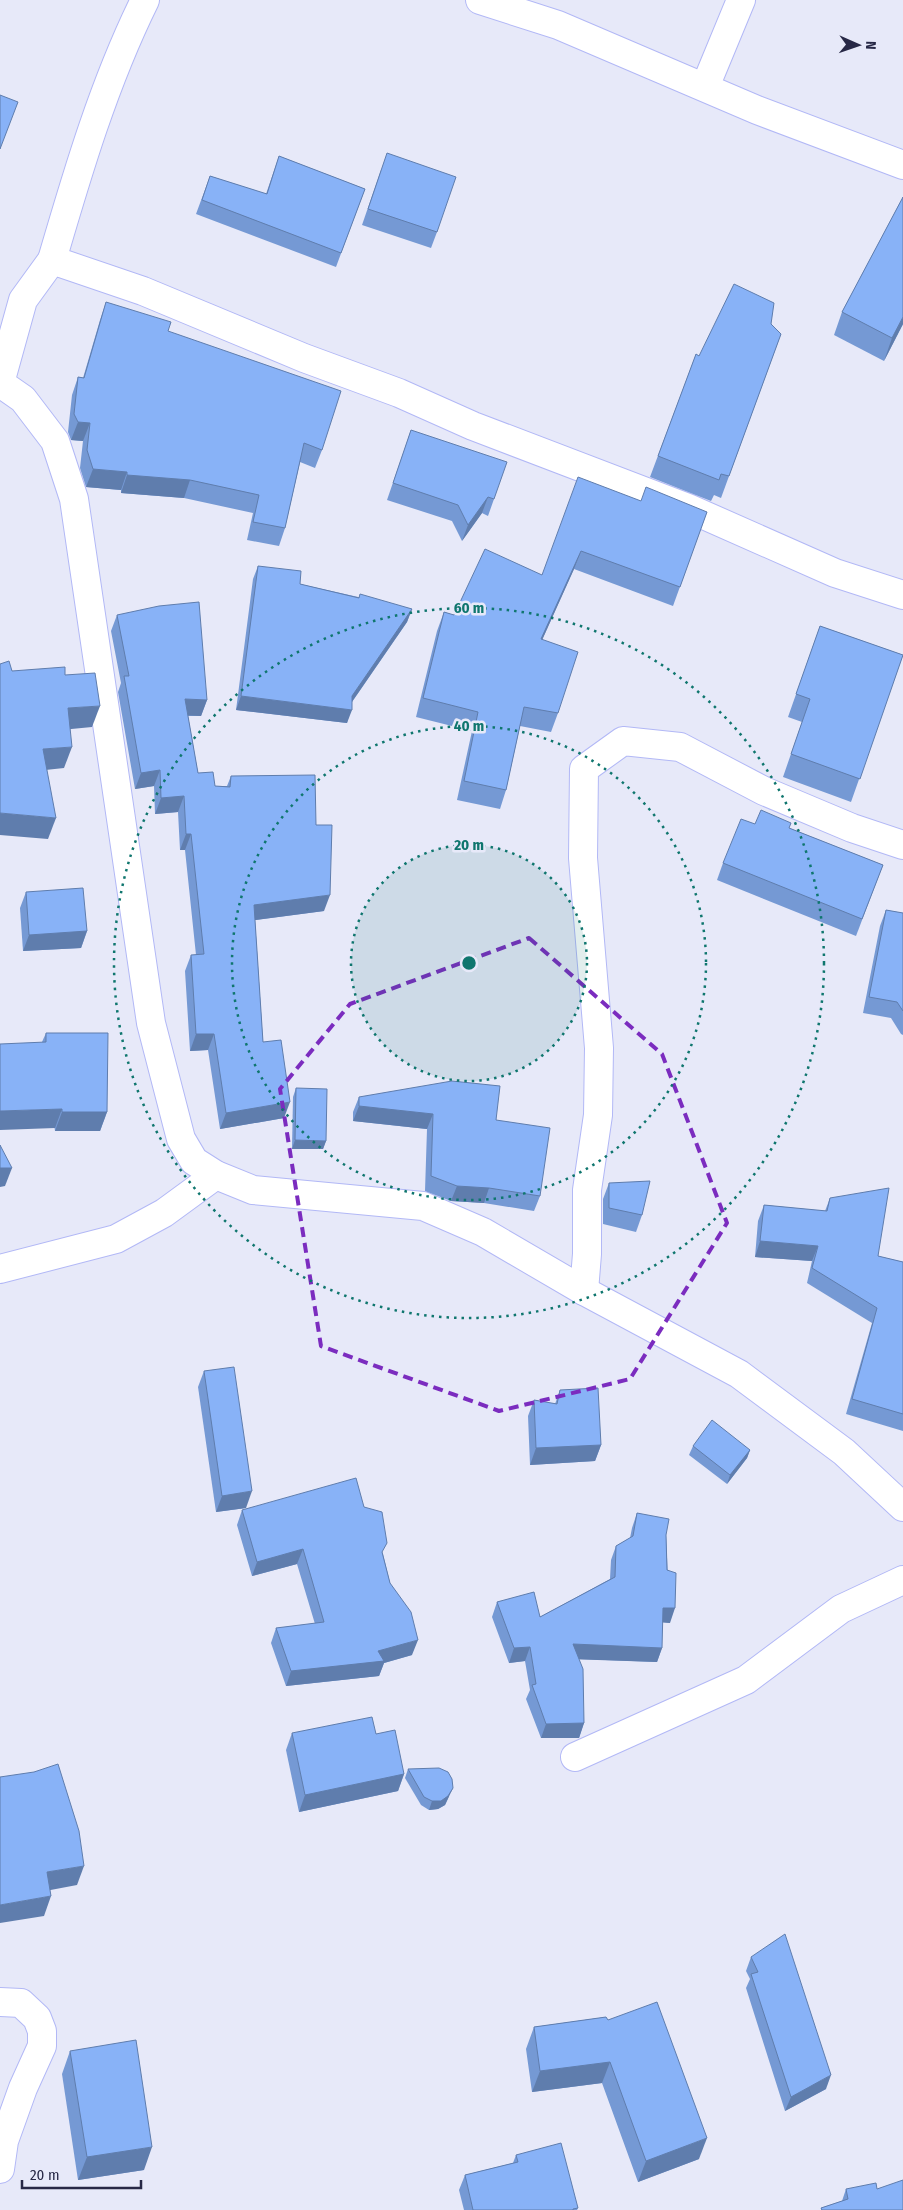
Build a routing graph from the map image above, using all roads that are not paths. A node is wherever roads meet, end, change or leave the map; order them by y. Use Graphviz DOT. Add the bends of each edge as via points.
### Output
graph roads {
  1 [pos="145,0"];
  2 [pos="480,0"];
  3 [pos="741,0"];
  4 [pos="705,87"];
  5 [pos="903,165"];
  6 [pos="52,260"];
  7 [pos="903,595"];
  8 [pos="903,845"];
  9 [pos="216,1175"];
  10 [pos="0,1269"];
  11 [pos="584,1291"];
  12 [pos="903,1507"];
  13 [pos="903,1580"];
  14 [pos="575,1757"];
  15 [pos="0,2002"];
  16 [pos="0,2169"];
  1 -- 6 [label="street" via="124,42 81,159"];
  2 -- 4 [label="street" via="558,25"];
  3 -- 4 [label="street"];
  4 -- 5 [label="street"];
  6 -- 7 [label="street" via="143,291 304,358 399,393 473,426 688,508 835,573"];
  6 -- 9 [label="street" via="23,300 0,383 23,399 55,441 74,499 151,1023 181,1139 194,1161"];
  8 -- 11 [label="street" via="852,828 764,791 680,747 623,741 584,769 583,858 599,1048 598,1116 587,1190"];
  9 -- 10 [label="street" via="164,1213 116,1238"];
  9 -- 11 [label="street" via="253,1190 423,1206 483,1232"];
  11 -- 12 [label="street" via="739,1374 844,1452"];
  13 -- 14 [label="street" via="841,1609 746,1680"];
  15 -- 16 [label="street" via="21,2002 37,2018 42,2031 42,2046 4,2141"];
}
